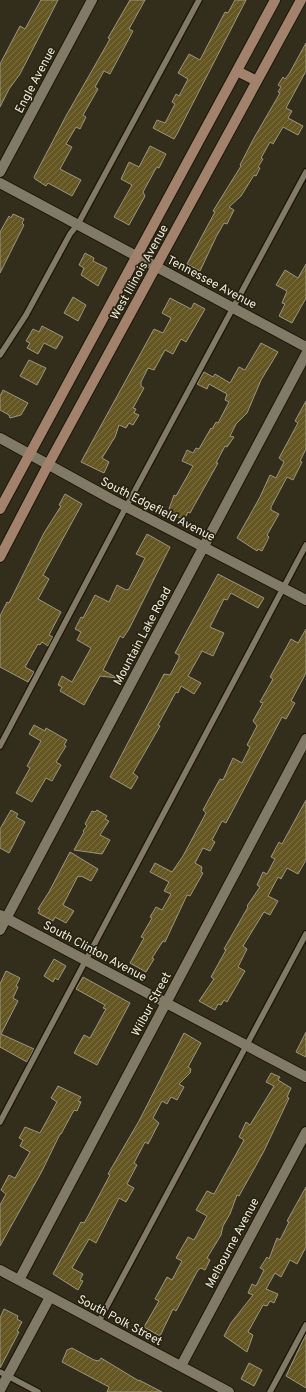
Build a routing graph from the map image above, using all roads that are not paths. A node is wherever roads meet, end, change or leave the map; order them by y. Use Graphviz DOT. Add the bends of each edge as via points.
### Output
graph roads {
  1 [pos="92,0"];
  2 [pos="199,0"];
  3 [pos="275,0"];
  4 [pos="301,0"];
  5 [pos="237,71"];
  6 [pos="257,81"];
  7 [pos="0,172"];
  8 [pos="306,172"];
  9 [pos="0,183"];
  10 [pos="78,224"];
  11 [pos="137,257"];
  12 [pos="157,267"];
  13 [pos="233,309"];
  14 [pos="306,347"];
  15 [pos="306,354"];
  16 [pos="0,355"];
  17 [pos="0,438"];
  18 [pos="30,454"];
  19 [pos="48,465"];
  20 [pos="126,507"];
  21 [pos="0,509"];
  22 [pos="306,545"];
  23 [pos="204,547"];
  24 [pos="0,557"];
  25 [pos="283,588"];
  26 [pos="306,600"];
  27 [pos="306,739"];
  28 [pos="0,746"];
  29 [pos="3,917"];
  30 [pos="0,930"];
  31 [pos="306,934"];
  32 [pos="86,960"];
  33 [pos="166,1003"];
  34 [pos="247,1046"];
  35 [pos="306,1077"];
  36 [pos="0,1122"];
  37 [pos="306,1132"];
  38 [pos="0,1270"];
  39 [pos="19,1280"];
  40 [pos="50,1297"];
  41 [pos="98,1323"];
  42 [pos="306,1325"];
  43 [pos="181,1366"];
  44 [pos="4,1374"];
  45 [pos="0,1390"];
  46 [pos="38,1392"];
  47 [pos="229,1392"];
  48 [pos="270,1392"];
  1 -- 7 [label="street, Engle Avenue"];
  2 -- 10 [label="lane"];
  3 -- 5 [label="main road, West Illinois Avenue"];
  4 -- 6 [label="main road, West Illinois Avenue"];
  5 -- 6 [label="main road"];
  5 -- 11 [label="main road, West Illinois Avenue"];
  6 -- 12 [label="main road, West Illinois Avenue"];
  8 -- 13 [label="lane"];
  9 -- 10 [label="street, Tennessee Avenue"];
  10 -- 11 [label="street, Tennessee Avenue"];
  10 -- 16 [label="lane"];
  11 -- 12 [label="street, Tennessee Avenue"];
  11 -- 18 [label="main road, West Illinois Avenue"];
  12 -- 13 [label="street, Tennessee Avenue"];
  12 -- 19 [label="main road, West Illinois Avenue"];
  13 -- 14 [label="street, Tennessee Avenue"];
  13 -- 20 [label="lane"];
  15 -- 23 [label="street, Mountain Lake Road"];
  17 -- 18 [label="street, South Edgefield Avenue"];
  18 -- 19 [label="street, South Edgefield Avenue"];
  18 -- 21 [label="main road, West Illinois Avenue"];
  19 -- 20 [label="street, South Edgefield Avenue"];
  19 -- 24 [label="main road, West Illinois Avenue"];
  20 -- 23 [label="street, South Edgefield Avenue"];
  20 -- 28 [label="lane"];
  22 -- 25 [label="lane"];
  23 -- 25 [label="street, South Edgefield Avenue"];
  23 -- 29 [label="street, Mountain Lake Road"];
  25 -- 26 [label="street, South Edgefield Avenue"];
  25 -- 32 [label="lane"];
  27 -- 33 [label="street, Wilbur Street"];
  29 -- 30 [label="street, Mountain Lake Road"];
  29 -- 32 [label="street, South Clinton Avenue"];
  31 -- 34 [label="lane"];
  32 -- 33 [label="street, South Clinton Avenue"];
  32 -- 36 [label="lane"];
  33 -- 34 [label="street, South Clinton Avenue"];
  33 -- 39 [label="street, Wilbur Street"];
  34 -- 35 [label="street, South Clinton Avenue"];
  34 -- 41 [label="lane"];
  37 -- 43 [label="street, Melbourne Avenue"];
  38 -- 39 [label="street, South Polk Street"];
  39 -- 40 [label="street, South Polk Street"];
  40 -- 41 [label="street, South Polk Street"];
  40 -- 44 [label="street"];
  41 -- 43 [label="street, South Polk Street"];
  42 -- 48 [label="lane"];
  43 -- 47 [label="street, South Polk Street"];
  44 -- 45 [label="street"];
  44 -- 46 [label="lane"];
}
